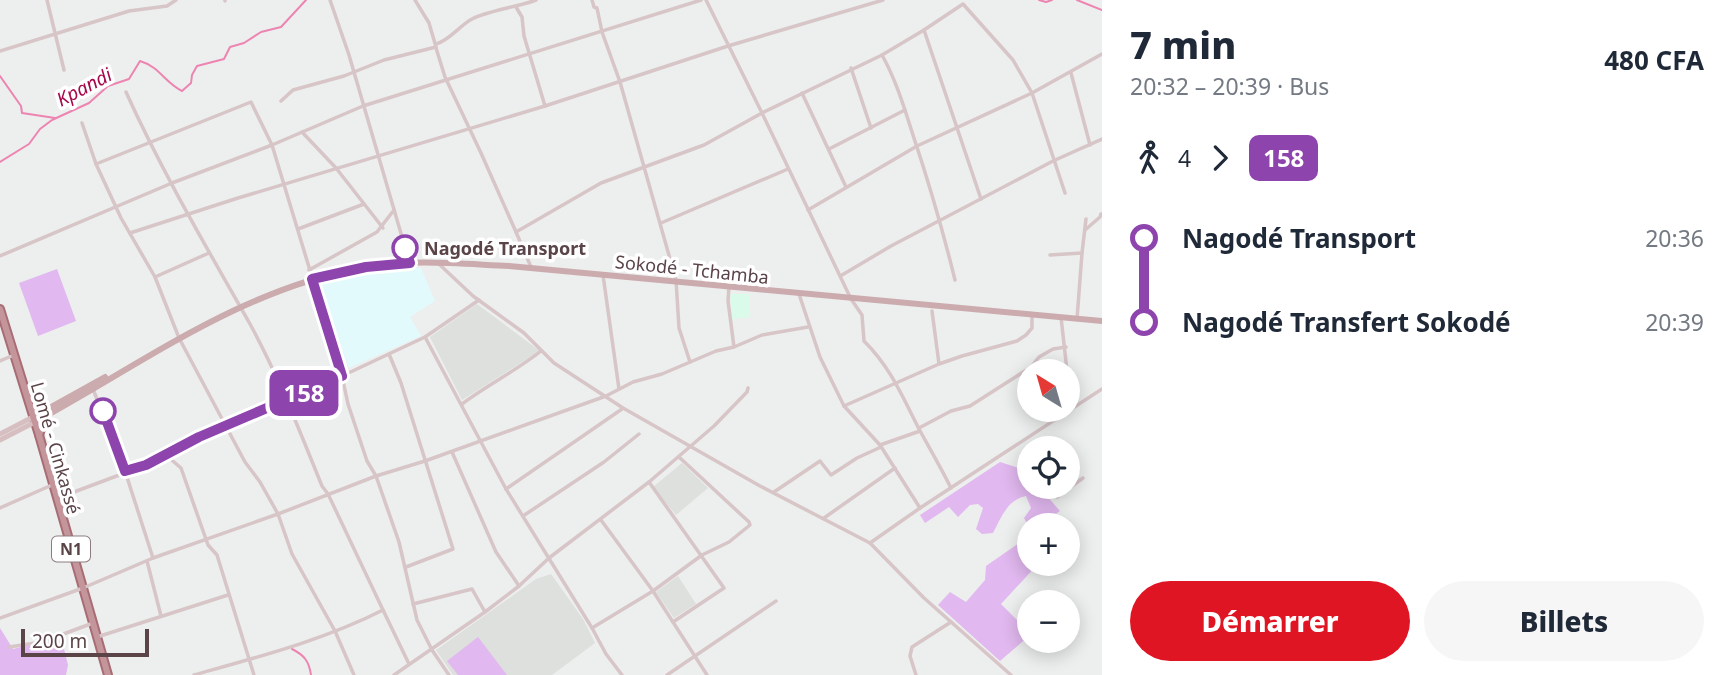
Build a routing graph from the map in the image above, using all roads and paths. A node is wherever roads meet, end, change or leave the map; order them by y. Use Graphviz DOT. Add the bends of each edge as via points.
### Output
graph roads {
  1 [pos="47,0"];
  2 [pos="176,0"];
  3 [pos="330,0"];
  4 [pos="415,0"];
  5 [pos="536,0"];
  6 [pos="592,0"];
  7 [pos="703,0"];
  8 [pos="883,0"];
  9 [pos="516,8"];
  10 [pos="924,30"];
  11 [pos="602,32"];
  12 [pos="55,34"];
  13 [pos="436,45"];
  14 [pos="728,46"];
  15 [pos="0,51"];
  16 [pos="1102,54"];
  17 [pos="529,55"];
  18 [pos="882,55"];
  19 [pos="850,68"];
  20 [pos="64,70"];
  21 [pos="354,72"];
  22 [pos="1071,73"];
  23 [pos="447,80"];
  24 [pos="620,82"];
  25 [pos="126,92"];
  26 [pos="802,93"];
  27 [pos="1032,93"];
  28 [pos="281,100"];
  29 [pos="363,106"];
  30 [pos="545,106"];
  31 [pos="905,110"];
  32 [pos="762,113"];
  33 [pos="82,123"];
  34 [pos="958,126"];
  35 [pos="470,128"];
  36 [pos="871,128"];
  37 [pos="302,132"];
  38 [pos="1102,139"];
  39 [pos="149,142"];
  40 [pos="272,145"];
  41 [pos="1090,145"];
  42 [pos="917,146"];
  43 [pos="830,149"];
  44 [pos="377,156"];
  45 [pos="1054,161"];
  46 [pos="96,164"];
  47 [pos="644,166"];
  48 [pos="336,168"];
  49 [pos="788,169"];
  50 [pos="172,183"];
  51 [pos="284,185"];
  52 [pos="846,187"];
  53 [pos="1065,193"];
  54 [pos="981,199"];
  55 [pos="364,204"];
  56 [pos="116,207"];
  57 [pos="394,210"];
  58 [pos="808,210"];
  59 [pos="1101,214"];
  60 [pos="189,215"];
  61 [pos="1086,219"];
  62 [pos="940,220"];
  63 [pos="661,223"];
  64 [pos="383,228"];
  65 [pos="298,229"];
  66 [pos="1085,230"];
  67 [pos="516,232"];
  68 [pos="130,233"];
  69 [pos="209,253"];
  70 [pos="1082,253"];
  71 [pos="1049,255"];
  72 [pos="0,256"];
  73 [pos="410,263"];
  74 [pos="439,263"];
  75 [pos="532,268"];
  76 [pos="309,270"];
  77 [pos="603,275"];
  78 [pos="842,275"];
  79 [pos="155,277"];
  80 [pos="312,279"];
  81 [pos="676,280"];
  82 [pos="955,280"];
  83 [pos="729,286"];
  84 [pos="799,294"];
  85 [pos="851,299"];
  86 [pos="479,300"];
  87 [pos="239,308"];
  88 [pos="0,309"];
  89 [pos="932,311"];
  90 [pos="1032,315"];
  91 [pos="1061,317"];
  92 [pos="1077,319"];
  93 [pos="1098,321"];
  94 [pos="808,327"];
  95 [pos="1102,327"];
  96 [pos="425,337"];
  97 [pos="179,338"];
  98 [pos="734,347"];
  99 [pos="1066,347"];
  100 [pos="541,350"];
  101 [pos="389,354"];
  102 [pos="14,355"];
  103 [pos="1066,359"];
  104 [pos="0,361"];
  105 [pos="690,362"];
  106 [pos="132,364"];
  107 [pos="939,364"];
  108 [pos="342,376"];
  109 [pos="897,383"];
  110 [pos="748,388"];
  111 [pos="93,389"];
  112 [pos="619,389"];
  113 [pos="1102,389"];
  114 [pos="607,396"];
  115 [pos="286,401"];
  116 [pos="461,404"];
  117 [pos="1080,404"];
  118 [pos="844,406"];
  119 [pos="623,408"];
  120 [pos="47,416"];
  121 [pos="34,420"];
  122 [pos="1053,422"];
  123 [pos="226,426"];
  124 [pos="919,430"];
  125 [pos="0,434"];
  126 [pos="639,434"];
  127 [pos="39,435"];
  128 [pos="0,440"];
  129 [pos="481,442"];
  130 [pos="881,446"];
  131 [pos="690,447"];
  132 [pos="452,452"];
  133 [pos="166,456"];
  134 [pos="679,457"];
  135 [pos="425,461"];
  136 [pos="895,468"];
  137 [pos="125,471"];
  138 [pos="376,476"];
  139 [pos="1083,478"];
  140 [pos="1080,480"];
  141 [pos="649,482"];
  142 [pos="52,485"];
  143 [pos="951,488"];
  144 [pos="506,489"];
  145 [pos="774,492"];
  146 [pos="328,494"];
  147 [pos="56,498"];
  148 [pos="0,508"];
  149 [pos="920,508"];
  150 [pos="278,514"];
  151 [pos="523,516"];
  152 [pos="824,518"];
  153 [pos="601,520"];
  154 [pos="206,539"];
  155 [pos="870,543"];
  156 [pos="702,555"];
  157 [pos="153,558"];
  158 [pos="549,558"];
  159 [pos="147,560"];
  160 [pos="406,567"];
  161 [pos="519,586"];
  162 [pos="83,589"];
  163 [pos="653,591"];
  164 [pos="229,595"];
  165 [pos="776,601"];
  166 [pos="413,604"];
  167 [pos="383,610"];
  168 [pos="485,612"];
  169 [pos="161,617"];
  170 [pos="0,618"];
  171 [pos="93,622"];
  172 [pos="673,622"];
  173 [pos="951,622"];
  174 [pos="593,628"];
  175 [pos="335,631"];
  176 [pos="97,637"];
  177 [pos="9,648"];
  178 [pos="432,650"];
  179 [pos="695,656"];
  180 [pos="249,660"];
  181 [pos="409,664"];
  182 [pos="108,675"];
  183 [pos="194,675"];
  184 [pos="254,675"];
  185 [pos="354,675"];
  186 [pos="394,675"];
  187 [pos="449,675"];
  188 [pos="622,675"];
  189 [pos="667,675"];
  190 [pos="707,675"];
  191 [pos="916,675"];
  192 [pos="1011,675"];
  1 -- 12 [label="street"];
  2 -- 12 [label="street"];
  3 -- 21 [label="street"];
  4 -- 13 [label="street"];
  5 -- 9 [label="street"];
  6 -- 11 [label="street"];
  7 -- 11 [label="street"];
  7 -- 14 [label="street"];
  8 -- 14 [label="street"];
  9 -- 13 [label="street" via="475,17"];
  9 -- 17 [label="street"];
  10 -- 18 [label="street"];
  10 -- 27 [label="street" via="963,4 1013,60"];
  10 -- 34 [label="street"];
  11 -- 17 [label="street"];
  11 -- 24 [label="street"];
  12 -- 15 [label="street"];
  12 -- 20 [label="street"];
  13 -- 21 [label="street"];
  13 -- 23 [label="street"];
  14 -- 24 [label="street"];
  14 -- 32 [label="street"];
  16 -- 22 [label="street"];
  17 -- 23 [label="street"];
  17 -- 30 [label="street"];
  18 -- 19 [label="street"];
  18 -- 31 [label="street"];
  19 -- 26 [label="street"];
  19 -- 36 [label="street"];
  21 -- 28 [label="street" via="293,90"];
  21 -- 29 [label="street"];
  22 -- 27 [label="street"];
  22 -- 41 [label="street"];
  23 -- 29 [label="street"];
  23 -- 35 [label="street"];
  24 -- 30 [label="street"];
  24 -- 47 [label="street"];
  25 -- 39 [label="street"];
  26 -- 32 [label="street"];
  26 -- 43 [label="street"];
  27 -- 34 [label="street"];
  27 -- 45 [label="street"];
  29 -- 37 [label="street"];
  29 -- 44 [label="street"];
  30 -- 35 [label="street"];
  31 -- 36 [label="street"];
  31 -- 42 [label="street"];
  32 -- 47 [label="street" via="704,145"];
  32 -- 49 [label="street"];
  33 -- 46 [label="street"];
  34 -- 42 [label="street"];
  34 -- 54 [label="street"];
  35 -- 44 [label="street"];
  35 -- 67 [label="street"];
  36 -- 43 [label="street"];
  37 -- 40 [label="street"];
  37 -- 48 [label="street"];
  38 -- 41 [label="street"];
  39 -- 40 [label="street" via="251,102"];
  39 -- 46 [label="street"];
  39 -- 50 [label="street"];
  40 -- 50 [label="street"];
  40 -- 51 [label="street"];
  41 -- 45 [label="street"];
  42 -- 52 [label="street"];
  42 -- 62 [label="street"];
  43 -- 52 [label="street"];
  44 -- 48 [label="street"];
  44 -- 57 [label="street"];
  45 -- 53 [label="street"];
  45 -- 54 [label="street"];
  46 -- 56 [label="street"];
  47 -- 63 [label="street"];
  47 -- 67 [label="street" via="601,184"];
  48 -- 51 [label="street"];
  48 -- 55 [label="street"];
  49 -- 58 [label="street"];
  49 -- 63 [label="street"];
  50 -- 56 [label="street"];
  50 -- 60 [label="street"];
  51 -- 60 [label="street"];
  51 -- 65 [label="street"];
  52 -- 58 [label="street"];
  54 -- 62 [label="street"];
  55 -- 64 [label="street"];
  55 -- 65 [label="street"];
  56 -- 68 [label="street"];
  56 -- 72 [label="street"];
  57 -- 64 [label="street"];
  57 -- 73 [label="street"];
  58 -- 78 [label="street"];
  59 -- 66 [label="street"];
  60 -- 68 [label="street"];
  60 -- 69 [label="street"];
  61 -- 66 [label="street"];
  62 -- 78 [label="street"];
  62 -- 82 [label="street"];
  63 -- 81 [label="street"];
  64 -- 76 [label="street"];
  65 -- 76 [label="street"];
  66 -- 70 [label="street"];
  67 -- 75 [label="street"];
  68 -- 79 [label="street"];
  69 -- 79 [label="street"];
  69 -- 87 [label="street"];
  70 -- 71 [label="street"];
  70 -- 92 [label="street"];
  73 -- 74 [label="main road, Sokodé - Tchamba"];
  73 -- 80 [label="main road, Sokodé - Tchamba"];
  74 -- 75 [label="main road, Sokodé - Tchamba"];
  74 -- 86 [label="street"];
  75 -- 77 [label="main road, Sokodé - Tchamba"];
  76 -- 80 [label="street"];
  77 -- 81 [label="main road, Sokodé - Tchamba"];
  77 -- 112 [label="street"];
  78 -- 85 [label="street"];
  79 -- 97 [label="street"];
  80 -- 87 [label="main road, Sokodé - Tchamba"];
  80 -- 108 [label="street"];
  81 -- 83 [label="main road, Sokodé - Tchamba"];
  81 -- 105 [label="street" via="678,328"];
  83 -- 84 [label="main road, Sokodé - Tchamba"];
  83 -- 98 [label="street"];
  84 -- 85 [label="main road, Sokodé - Tchamba"];
  84 -- 94 [label="street"];
  85 -- 90 [label="main road, Sokodé - Tchamba"];
  85 -- 109 [label="street" via="862,315 864,341"];
  86 -- 96 [label="street"];
  86 -- 100 [label="street"];
  87 -- 97 [label="main road, Sokodé - Tchamba"];
  87 -- 115 [label="street"];
  88 -- 102 [label="highway, Lomé - Cinkassé / N1"];
  89 -- 107 [label="street"];
  90 -- 91 [label="main road, Sokodé - Tchamba"];
  90 -- 107 [label="street" via="1032,328 1017,341"];
  91 -- 92 [label="main road, Sokodé - Tchamba"];
  91 -- 99 [label="street"];
  92 -- 93 [label="main road, Sokodé - Tchamba"];
  93 -- 95 [label="street"];
  94 -- 98 [label="street" via="762,335"];
  94 -- 118 [label="street"];
  96 -- 101 [label="street"];
  96 -- 116 [label="street"];
  97 -- 106 [label="main road, Sokodé - Tchamba"];
  97 -- 123 [label="street"];
  98 -- 105 [label="street"];
  99 -- 103 [label="street"];
  99 -- 124 [label="street" via="1039,356 1031,367 970,406 951,411"];
  100 -- 114 [label="street"];
  100 -- 116 [label="street"];
  101 -- 108 [label="street"];
  101 -- 135 [label="street"];
  102 -- 104 [label="street"];
  102 -- 121 [label="highway, Lomé - Cinkassé / N1"];
  105 -- 112 [label="street"];
  106 -- 111 [label="main road, Sokodé - Tchamba"];
  106 -- 121 [label="main road, Sokodé - Tchamba"];
  107 -- 109 [label="street"];
  108 -- 115 [label="street"];
  108 -- 138 [label="street" via="367,461"];
  109 -- 118 [label="street"];
  109 -- 124 [label="street"];
  110 -- 131 [label="street"];
  111 -- 120 [label="main road, Sokodé - Tchamba"];
  111 -- 137 [label="street"];
  112 -- 114 [label="street"];
  113 -- 117 [label="street"];
  114 -- 119 [label="street"];
  114 -- 129 [label="street"];
  115 -- 123 [label="street"];
  115 -- 146 [label="street"];
  116 -- 129 [label="street"];
  118 -- 130 [label="street"];
  119 -- 131 [label="street"];
  119 -- 144 [label="street"];
  120 -- 121 [label="main road, Sokodé - Tchamba"];
  120 -- 127 [label="highway"];
  121 -- 125 [label="main road"];
  121 -- 127 [label="highway, Lomé - Cinkassé / N1"];
  121 -- 128 [label="main road"];
  122 -- 143 [label="street"];
  123 -- 133 [label="street"];
  123 -- 150 [label="street"];
  124 -- 130 [label="street"];
  124 -- 143 [label="street"];
  126 -- 151 [label="street"];
  127 -- 142 [label="highway, Lomé - Cinkassé / N1"];
  129 -- 132 [label="street"];
  129 -- 144 [label="street"];
  130 -- 136 [label="street"];
  130 -- 145 [label="street" via="831,475 820,461"];
  131 -- 134 [label="street"];
  131 -- 145 [label="street"];
  132 -- 135 [label="street"];
  132 -- 161 [label="street" via="496,552"];
  133 -- 137 [label="street"];
  133 -- 154 [label="street" via="181,468"];
  134 -- 141 [label="street"];
  134 -- 156 [label="street" via="750,525"];
  135 -- 138 [label="street"];
  135 -- 160 [label="street" via="453,549"];
  136 -- 149 [label="street"];
  136 -- 152 [label="street"];
  137 -- 147 [label="street"];
  137 -- 157 [label="street"];
  138 -- 146 [label="street"];
  138 -- 160 [label="street"];
  139 -- 140 [label="street"];
  141 -- 153 [label="street"];
  141 -- 156 [label="street"];
  142 -- 147 [label="highway, Lomé - Cinkassé / N1"];
  142 -- 148 [label="street"];
  143 -- 149 [label="street"];
  144 -- 151 [label="street"];
  145 -- 152 [label="street"];
  146 -- 150 [label="street"];
  146 -- 167 [label="street"];
  147 -- 162 [label="highway, Lomé - Cinkassé / N1"];
  149 -- 155 [label="street"];
  150 -- 154 [label="street"];
  150 -- 175 [label="street" via="292,554"];
  151 -- 158 [label="street"];
  152 -- 155 [label="street"];
  153 -- 158 [label="street"];
  153 -- 163 [label="street"];
  154 -- 157 [label="street"];
  154 -- 164 [label="street" via="217,555"];
  155 -- 173 [label="street"];
  156 -- 163 [label="street"];
  156 -- 172 [label="street" via="724,588"];
  157 -- 159 [label="street"];
  158 -- 161 [label="street"];
  158 -- 174 [label="street"];
  159 -- 162 [label="street"];
  159 -- 169 [label="street"];
  160 -- 166 [label="street"];
  161 -- 168 [label="street"];
  162 -- 170 [label="street"];
  162 -- 171 [label="highway, Lomé - Cinkassé / N1"];
  163 -- 172 [label="street"];
  163 -- 174 [label="street"];
  164 -- 169 [label="street"];
  164 -- 180 [label="street"];
  165 -- 179 [label="street"];
  166 -- 168 [label="street" via="472,589"];
  166 -- 178 [label="street"];
  167 -- 175 [label="street"];
  167 -- 181 [label="street"];
  168 -- 178 [label="street"];
  169 -- 176 [label="street"];
  171 -- 176 [label="highway, Lomé - Cinkassé / N1"];
  171 -- 177 [label="street" via="42,642"];
  172 -- 179 [label="street"];
  173 -- 191 [label="street" via="912,647"];
  173 -- 192 [label="street"];
  174 -- 188 [label="street"];
  175 -- 180 [label="street"];
  175 -- 185 [label="street"];
  176 -- 182 [label="highway, Lomé - Cinkassé / N1"];
  178 -- 181 [label="street"];
  178 -- 187 [label="street"];
  179 -- 189 [label="street"];
  179 -- 190 [label="street"];
  180 -- 183 [label="street"];
  180 -- 184 [label="street"];
  181 -- 186 [label="street"];
}
